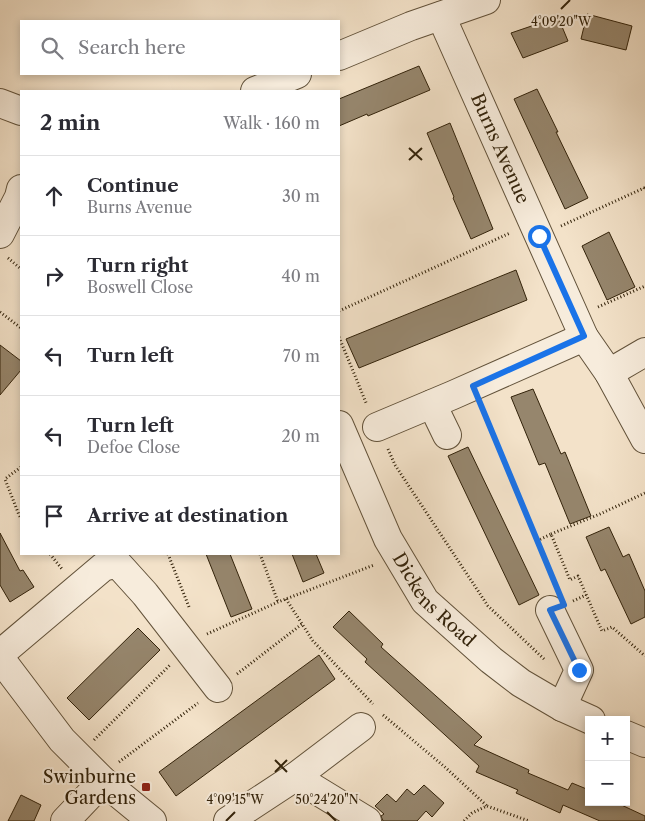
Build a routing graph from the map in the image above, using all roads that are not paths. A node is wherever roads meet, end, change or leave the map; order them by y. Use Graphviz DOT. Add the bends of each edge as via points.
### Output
graph roads {
  1 [pos="486,0"];
  2 [pos="440,16"];
  3 [pos="340,56"];
  4 [pos="295,75"];
  5 [pos="257,90"];
  6 [pos="0,104"];
  7 [pos="20,111"];
  8 [pos="20,194"];
  9 [pos="4,245"];
  10 [pos="580,327"];
  11 [pos="645,352"];
  12 [pos="609,373"];
  13 [pos="432,404"];
  14 [pos="340,427"];
  15 [pos="377,427"];
  16 [pos="447,435"];
  17 [pos="645,439"];
  18 [pos="550,610"];
  19 [pos="0,656"];
  20 [pos="218,688"];
  21 [pos="562,707"];
  22 [pos="585,717"];
  23 [pos="371,720"];
  24 [pos="630,737"];
  25 [pos="645,743"];
  26 [pos="295,776"];
  27 [pos="103,781"];
  28 [pos="65,821"];
  29 [pos="152,821"];
  30 [pos="228,821"];
  31 [pos="367,821"];
  1 -- 2 [label="street"];
  2 -- 3 [label="street"];
  2 -- 10 [label="street, Burns Avenue"];
  4 -- 5 [label="street"];
  6 -- 7 [label="street"];
  8 -- 9 [label="street"];
  10 -- 12 [label="street, Burns Avenue"];
  10 -- 13 [label="street" via="473,386"];
  11 -- 12 [label="street"];
  12 -- 17 [label="street, Burns Avenue"];
  13 -- 15 [label="street"];
  13 -- 16 [label="street"];
  14 -- 21 [label="street, Dickens Road" via="388,539 425,601 491,660 521,683"];
  18 -- 21 [label="street" via="579,670"];
  19 -- 20 [label="street" via="103,567 116,563 194,643"];
  19 -- 27 [label="street" via="62,740"];
  21 -- 22 [label="street, Dickens Road"];
  23 -- 26 [label="street"];
  24 -- 25 [label="street"];
  26 -- 30 [label="street"];
  26 -- 31 [label="street"];
  27 -- 28 [label="street"];
  27 -- 29 [label="street"];
}
